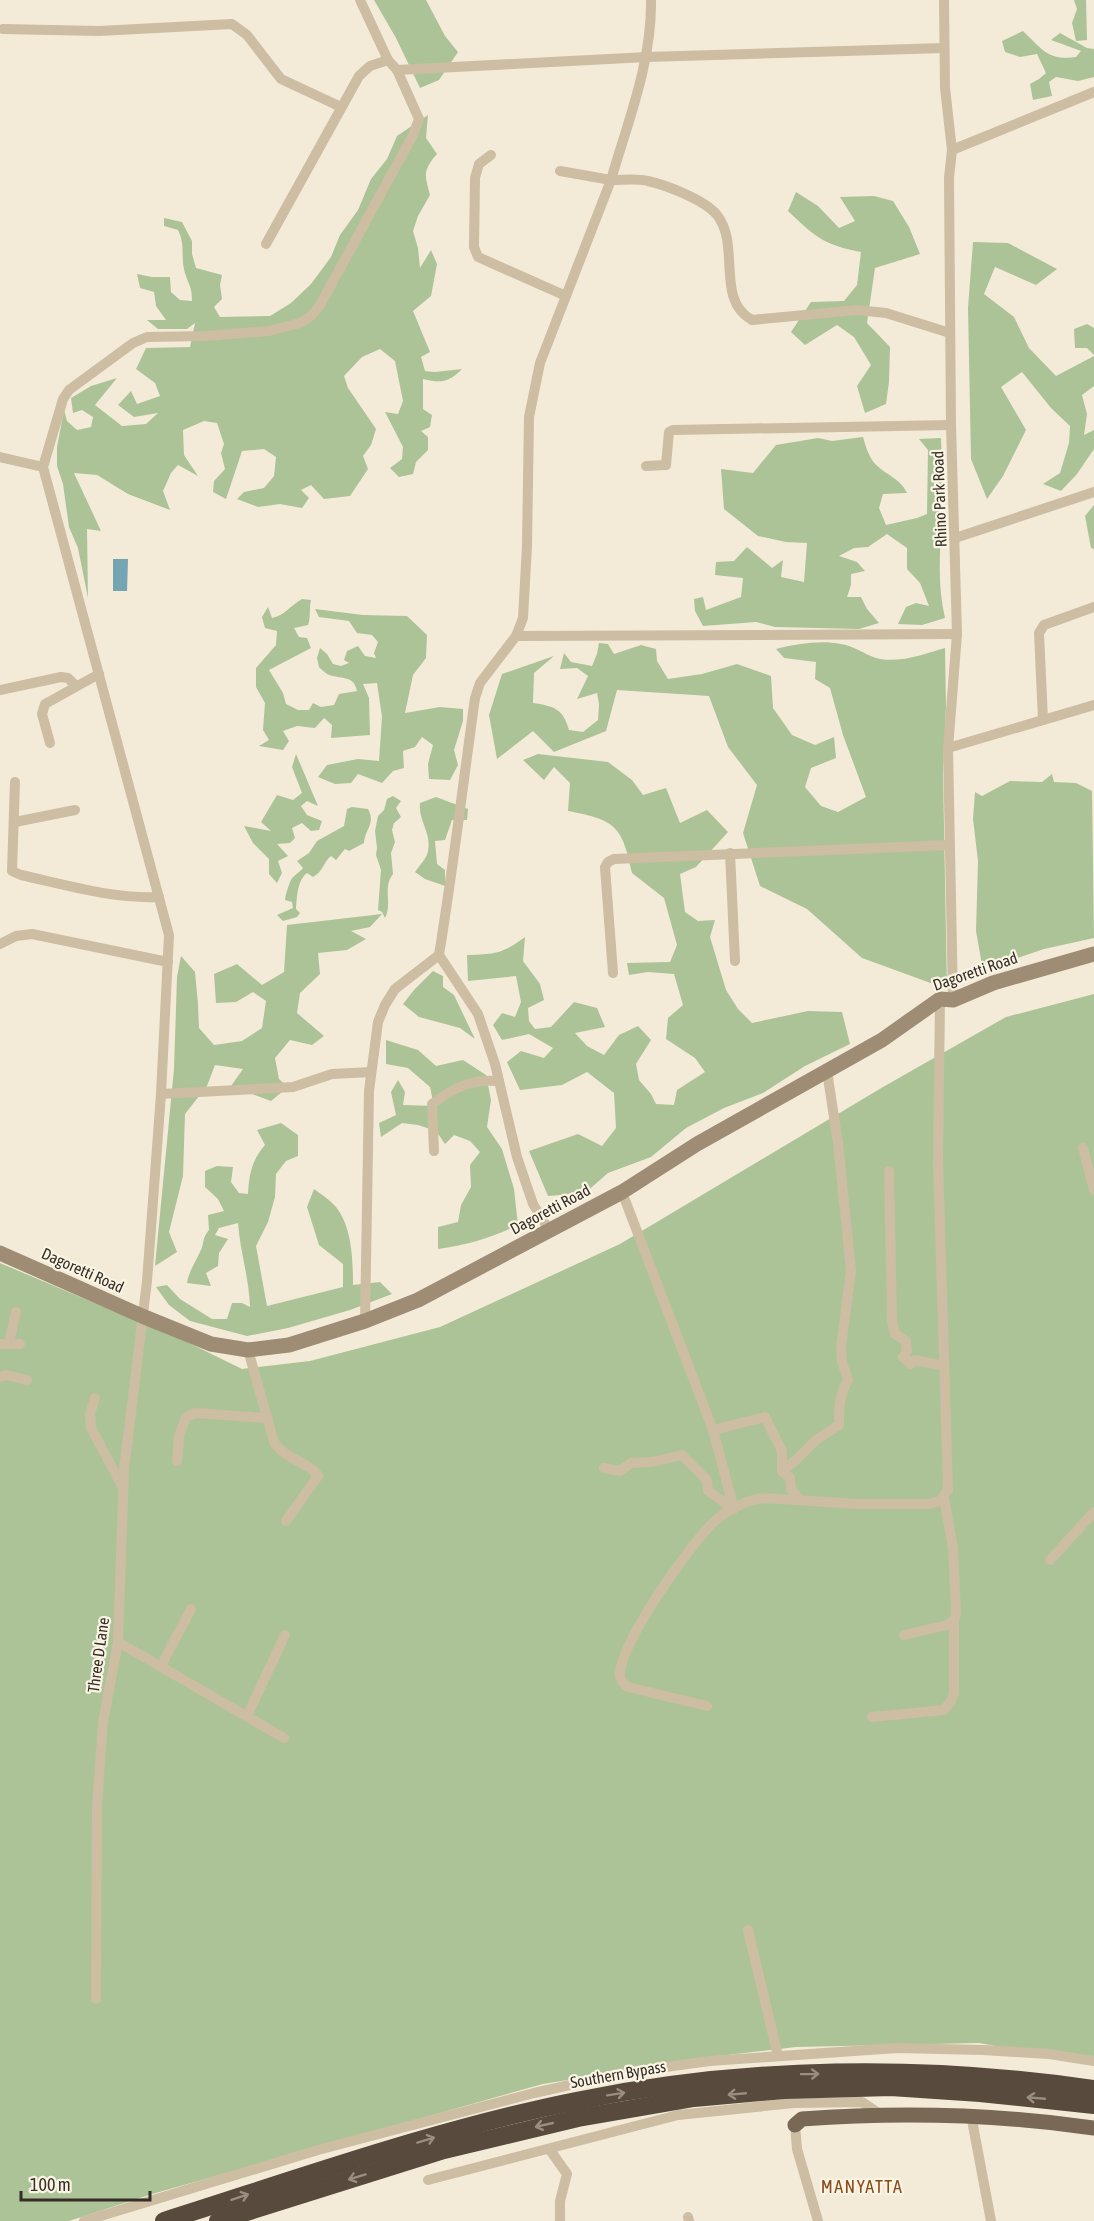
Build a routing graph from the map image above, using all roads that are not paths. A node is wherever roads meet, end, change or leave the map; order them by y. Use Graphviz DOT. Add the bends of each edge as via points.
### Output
graph roads {
  1 [pos="360,0"];
  2 [pos="651,0"];
  3 [pos="944,0"];
  4 [pos="3,29"];
  5 [pos="944,48"];
  6 [pos="647,57"];
  7 [pos="388,60"];
  8 [pos="397,70"];
  9 [pos="1094,92"];
  10 [pos="341,107"];
  11 [pos="952,150"];
  12 [pos="491,155"];
  13 [pos="560,171"];
  14 [pos="611,180"];
  15 [pos="266,244"];
  16 [pos="566,296"];
  17 [pos="950,333"];
  18 [pos="951,425"];
  19 [pos="0,457"];
  20 [pos="646,466"];
  21 [pos="43,467"];
  22 [pos="1094,492"];
  23 [pos="955,538"];
  24 [pos="1094,607"];
  25 [pos="957,634"];
  26 [pos="516,636"];
  27 [pos="99,674"];
  28 [pos="76,686"];
  29 [pos="0,690"];
  30 [pos="1094,705"];
  31 [pos="1043,720"];
  32 [pos="50,743"];
  33 [pos="948,748"];
  34 [pos="15,782"];
  35 [pos="75,810"];
  36 [pos="15,822"];
  37 [pos="950,845"];
  38 [pos="730,853"];
  39 [pos="159,897"];
  40 [pos="0,944"];
  41 [pos="439,954"];
  42 [pos="1094,954"];
  43 [pos="735,961"];
  44 [pos="168,962"];
  45 [pos="613,973"];
  46 [pos="947,1000"];
  47 [pos="827,1071"];
  48 [pos="371,1072"];
  49 [pos="499,1081"];
  50 [pos="161,1094"];
  51 [pos="1083,1148"];
  52 [pos="434,1151"];
  53 [pos="889,1171"];
  54 [pos="1094,1190"];
  55 [pos="622,1192"];
  56 [pos="549,1230"];
  57 [pos="0,1253"];
  58 [pos="16,1312"];
  59 [pos="142,1316"];
  60 [pos="364,1321"];
  61 [pos="10,1344"];
  62 [pos="248,1350"];
  63 [pos="944,1366"];
  64 [pos="0,1377"];
  65 [pos="27,1380"];
  66 [pos="95,1398"];
  67 [pos="266,1418"];
  68 [pos="713,1430"];
  69 [pos="177,1461"];
  70 [pos="604,1468"];
  71 [pos="782,1471"];
  72 [pos="123,1488"];
  73 [pos="944,1498"];
  74 [pos="800,1500"];
  75 [pos="734,1509"];
  76 [pos="1094,1512"];
  77 [pos="286,1521"];
  78 [pos="1050,1560"];
  79 [pos="190,1610"];
  80 [pos="954,1620"];
  81 [pos="285,1635"];
  82 [pos="904,1635"];
  83 [pos="118,1642"];
  84 [pos="161,1666"];
  85 [pos="707,1706"];
  86 [pos="247,1716"];
  87 [pos="872,1717"];
  88 [pos="284,1738"];
  89 [pos="748,1930"];
  90 [pos="96,1999"];
  91 [pos="778,2056"];
  92 [pos="1094,2061"];
  93 [pos="1094,2089"];
  94 [pos="1094,2105"];
  95 [pos="882,2115"];
  96 [pos="971,2115"];
  97 [pos="795,2125"];
  98 [pos="1094,2128"];
  99 [pos="550,2150"];
  100 [pos="428,2180"];
  101 [pos="84,2221"];
  102 [pos="164,2221"];
  103 [pos="218,2221"];
  104 [pos="560,2221"];
  105 [pos="818,2221"];
  106 [pos="991,2221"];
  1 -- 7 [label="street"];
  2 -- 6 [label="street"];
  3 -- 5 [label="street, Rhino Park Road"];
  4 -- 10 [label="street" via="99,31 232,24 246,34 281,79"];
  5 -- 6 [label="street"];
  5 -- 11 [label="street, Rhino Park Road"];
  6 -- 8 [label="street"];
  6 -- 14 [label="street"];
  7 -- 8 [label="street"];
  7 -- 10 [label="street" via="365,69"];
  8 -- 21 [label="street" via="419,119 312,315 300,323 269,331 147,337 134,343 69,390"];
  9 -- 11 [label="street"];
  10 -- 15 [label="street"];
  11 -- 17 [label="street, Rhino Park Road"];
  12 -- 16 [label="street" via="479,164 475,178 474,247 478,257"];
  13 -- 14 [label="street"];
  14 -- 16 [label="street"];
  14 -- 17 [label="street" via="647,180 687,195 718,216 728,242 734,299 744,316 752,320 857,310 886,313"];
  16 -- 26 [label="street" via="540,363 529,417 526,556 522,618"];
  17 -- 18 [label="street, Rhino Park Road"];
  18 -- 20 [label="street" via="673,430 669,432 666,465"];
  18 -- 23 [label="street, Rhino Park Road"];
  19 -- 21 [label="street"];
  21 -- 27 [label="street, Three D Lane"];
  22 -- 23 [label="street"];
  23 -- 25 [label="street, Rhino Park Road"];
  24 -- 31 [label="street" via="1044,625 1039,633"];
  25 -- 26 [label="street"];
  25 -- 33 [label="street, Rhino Park Road"];
  26 -- 41 [label="street" via="480,683 475,698"];
  27 -- 28 [label="street"];
  27 -- 39 [label="street, Three D Lane"];
  28 -- 29 [label="street" via="61,677"];
  28 -- 32 [label="street" via="42,708"];
  30 -- 31 [label="street"];
  31 -- 33 [label="street"];
  33 -- 37 [label="street, Rhino Park Road"];
  34 -- 36 [label="street"];
  35 -- 36 [label="street"];
  36 -- 39 [label="street" via="12,871 119,896"];
  37 -- 38 [label="street"];
  37 -- 46 [label="street, Rhino Park Road"];
  38 -- 43 [label="street"];
  38 -- 45 [label="street" via="622,857 608,862 605,867"];
  39 -- 44 [label="street, Three D Lane" via="169,935"];
  40 -- 44 [label="street" via="32,934"];
  41 -- 48 [label="street" via="395,989 385,1005 378,1022"];
  41 -- 49 [label="street" via="478,1014"];
  42 -- 46 [label="main road, Dagoretti Road"];
  44 -- 50 [label="street, Three D Lane"];
  46 -- 47 [label="main road, Dagoretti Road"];
  46 -- 63 [label="street, Rhino Park Road" via="938,1161"];
  47 -- 55 [label="main road, Dagoretti Road" via="697,1144"];
  47 -- 71 [label="street" via="851,1270 842,1347 848,1380 839,1401 839,1425"];
  48 -- 50 [label="street" via="332,1074 293,1087"];
  48 -- 60 [label="street"];
  49 -- 52 [label="street" via="480,1080 451,1089 432,1104"];
  49 -- 56 [label="street" via="533,1204"];
  50 -- 59 [label="street, Three D Lane"];
  51 -- 54 [label="street"];
  53 -- 63 [label="street" via="895,1334 906,1341 907,1352 903,1357 911,1364 915,1360"];
  55 -- 56 [label="main road, Dagoretti Road"];
  55 -- 68 [label="street"];
  56 -- 60 [label="main road, Dagoretti Road" via="418,1300"];
  57 -- 59 [label="main road, Dagoretti Road"];
  58 -- 61 [label="street"];
  59 -- 62 [label="main road, Dagoretti Road" via="211,1344"];
  59 -- 72 [label="street, Three D Lane"];
  60 -- 62 [label="main road, Dagoretti Road" via="289,1345"];
  62 -- 67 [label="street"];
  63 -- 73 [label="street, Rhino Park Road" via="948,1490"];
  64 -- 65 [label="street"];
  66 -- 72 [label="street" via="91,1428"];
  67 -- 69 [label="street" via="195,1413 186,1417 179,1436"];
  67 -- 77 [label="street" via="278,1448 318,1476"];
  68 -- 71 [label="street" via="765,1417 782,1451"];
  68 -- 75 [label="street"];
  70 -- 75 [label="street" via="620,1471 631,1463 682,1455 707,1480 708,1491"];
  71 -- 74 [label="street" via="790,1478 791,1489"];
  72 -- 83 [label="street, Three D Lane"];
  73 -- 74 [label="street" via="929,1504"];
  73 -- 80 [label="street, Rhino Park Road" via="953,1548"];
  74 -- 75 [label="street" via="754,1499"];
  75 -- 85 [label="street" via="715,1521 665,1585 623,1659 620,1675 628,1687"];
  76 -- 78 [label="street"];
  79 -- 84 [label="street"];
  80 -- 82 [label="street"];
  80 -- 87 [label="street, Rhino Park Road" via="954,1693 944,1710"];
  81 -- 86 [label="street"];
  83 -- 84 [label="street"];
  83 -- 90 [label="street, Three D Lane" via="103,1722 97,1806"];
  84 -- 86 [label="street"];
  86 -- 88 [label="street"];
  89 -- 91 [label="street"];
  91 -- 92 [label="street" via="908,2048 994,2050"];
  91 -- 101 [label="street" via="628,2072 534,2092 318,2150"];
  102 -- 93 [label="highway, Southern Bypass, one-way" via="477,2124 576,2101 688,2082 886,2073 976,2076"];
  94 -- 103 [label="highway, one-way" via="891,2087 694,2098 578,2118 444,2150"];
  95 -- 96 [label="main road"];
  95 -- 97 [label="main road" via="802,2119"];
  95 -- 99 [label="street" via="862,2102 794,2103 678,2115"];
  96 -- 98 [label="main road"];
  96 -- 106 [label="street"];
  97 -- 105 [label="street" via="797,2149"];
  99 -- 100 [label="street"];
  99 -- 104 [label="street" via="567,2174"];
}
